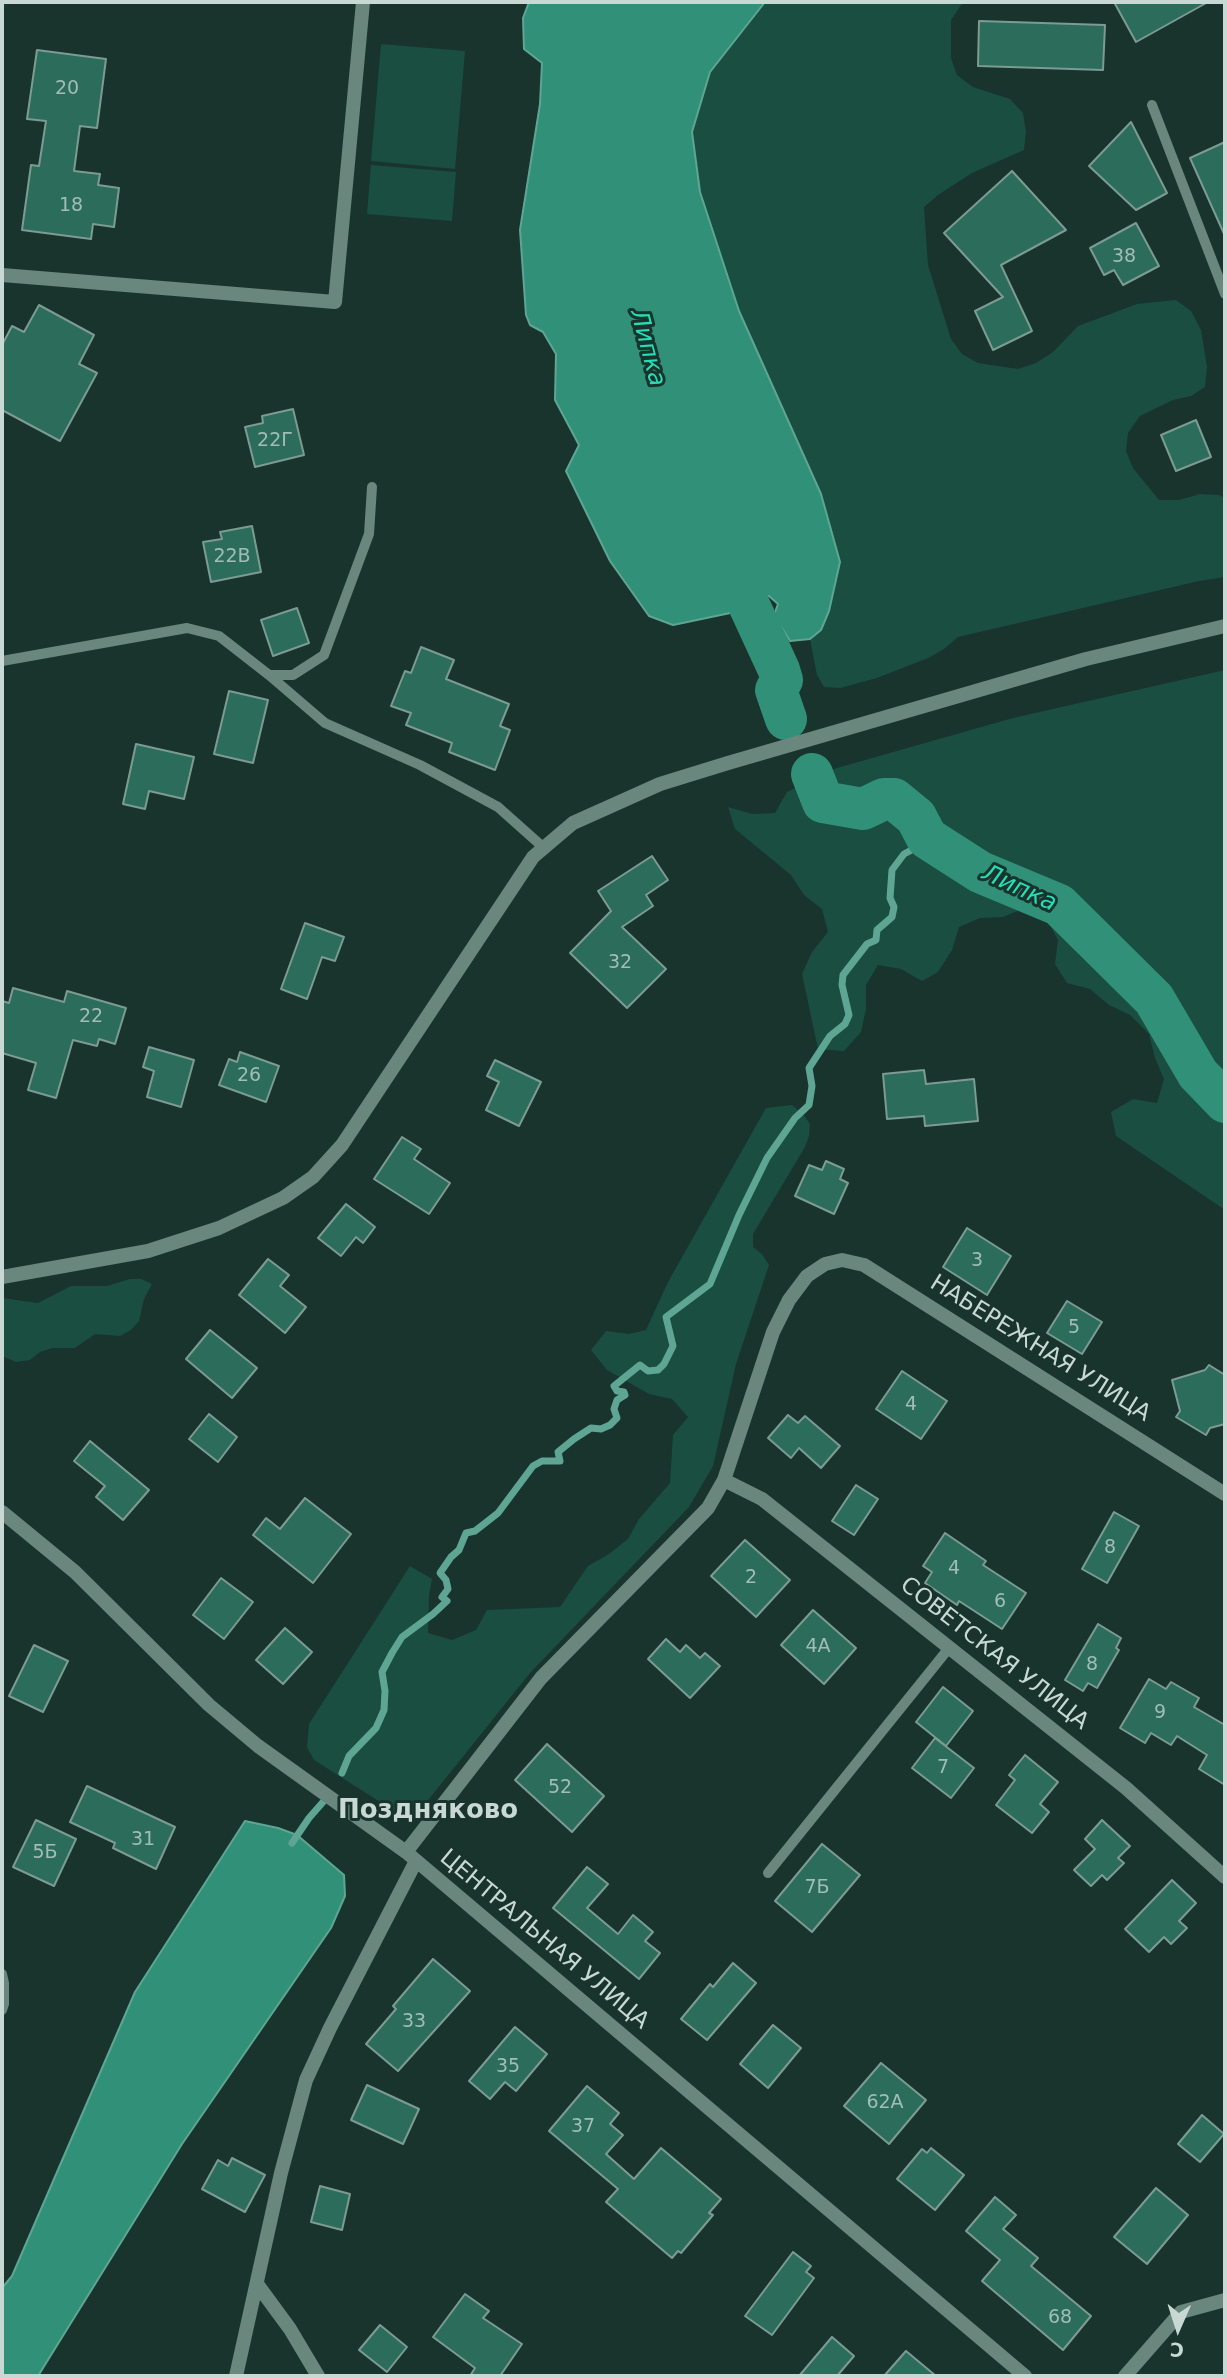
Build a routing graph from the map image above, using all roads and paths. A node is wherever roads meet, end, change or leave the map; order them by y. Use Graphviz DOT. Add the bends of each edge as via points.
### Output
graph roads {
  1 [pos="363,2"];
  2 [pos="1152,105"];
  3 [pos="2,275"];
  4 [pos="1225,294"];
  5 [pos="372,488"];
  6 [pos="1225,626"];
  7 [pos="2,661"];
  8 [pos="269,675"];
  9 [pos="544,848"];
  10 [pos="2,1277"];
  11 [pos="724,1480"];
  12 [pos="1225,1494"];
  13 [pos="2,1512"];
  14 [pos="949,1648"];
  15 [pos="411,1857"];
  16 [pos="768,1873"];
  17 [pos="1225,1877"];
  18 [pos="2,1974"];
  19 [pos="2,2010"];
  20 [pos="257,2284"];
  21 [pos="1225,2300"];
  22 [pos="236,2376"];
  23 [pos="318,2376"];
  24 [pos="1025,2376"];
  25 [pos="1125,2376"];
  1 -- 3 [label="street" via="335,302"];
  2 -- 4 [label="lane"];
  5 -- 8 [label="lane" via="369,534 324,655 293,674"];
  6 -- 9 [label="street" via="1086,659 660,784 573,823"];
  7 -- 8 [label="lane" via="187,628 219,636"];
  8 -- 9 [label="lane" via="325,723 420,765 498,807"];
  9 -- 10 [label="street" via="342,1145 313,1177 283,1198 207,1232 148,1251"];
  11 -- 12 [label="street, НАБЕРЕЖНАЯ УЛИЦА" via="773,1332 789,1300 807,1276 842,1259 864,1265"];
  11 -- 14 [label="street, СОВЕТСКАЯ УЛИЦА" via="762,1499"];
  11 -- 15 [label="street" via="708,1508 541,1678"];
  13 -- 15 [label="street, ЦЕНТРАЛЬНАЯ УЛИЦА" via="75,1572 258,1746"];
  14 -- 16 [label="lane"];
  14 -- 17 [label="street, СОВЕТСКАЯ УЛИЦА" via="1126,1788"];
  15 -- 20 [label="street" via="306,2080"];
  15 -- 24 [label="street, ЦЕНТРАЛЬНАЯ УЛИЦА"];
  18 -- 19 [label="lane"];
  20 -- 22 [label="street"];
  20 -- 23 [label="street"];
  21 -- 25 [label="street" via="1181,2312"];
}
